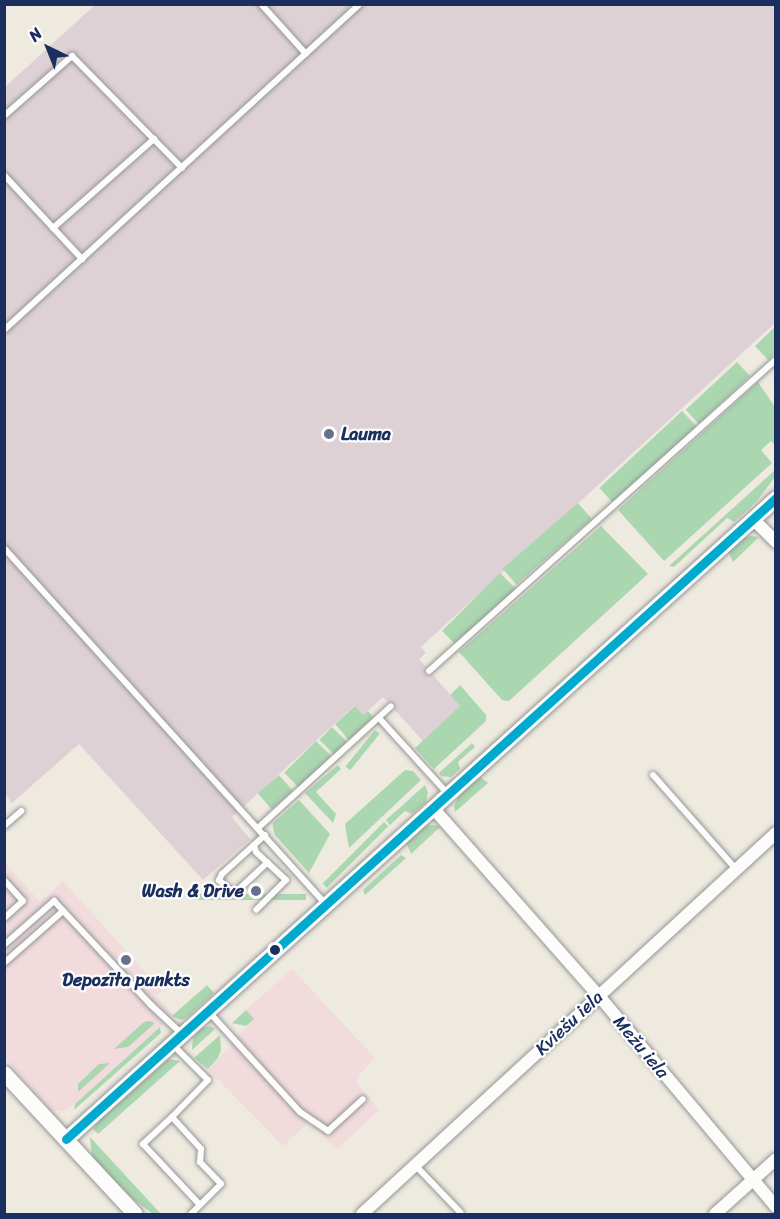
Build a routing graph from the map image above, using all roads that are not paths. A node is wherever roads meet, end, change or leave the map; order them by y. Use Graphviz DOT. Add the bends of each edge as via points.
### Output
graph roads {
  1 [pos="261,4"];
  2 [pos="360,4"];
  3 [pos="306,54"];
  4 [pos="4,116"];
  5 [pos="154,139"];
  6 [pos="182,168"];
  7 [pos="4,175"];
  8 [pos="53,228"];
  9 [pos="82,259"];
  10 [pos="4,330"];
  11 [pos="776,360"];
  12 [pos="776,498"];
  13 [pos="753,519"];
  14 [pos="776,542"];
  15 [pos="4,548"];
  16 [pos="429,671"];
  17 [pos="392,706"];
  18 [pos="379,718"];
  19 [pos="653,775"];
  20 [pos="448,795"];
  21 [pos="433,808"];
  22 [pos="21,811"];
  23 [pos="4,826"];
  24 [pos="258,828"];
  25 [pos="776,833"];
  26 [pos="265,836"];
  27 [pos="255,845"];
  28 [pos="268,862"];
  29 [pos="736,869"];
  30 [pos="4,880"];
  31 [pos="327,905"];
  32 [pos="256,910"];
  33 [pos="63,911"];
  34 [pos="4,918"];
  35 [pos="4,945"];
  36 [pos="4,963"];
  37 [pos="599,996"];
  38 [pos="208,1011"];
  39 [pos="177,1039"];
  40 [pos="6,1080"];
  41 [pos="363,1099"];
  42 [pos="172,1117"];
  43 [pos="66,1139"];
  44 [pos="776,1159"];
  45 [pos="415,1165"];
  46 [pos="752,1180"];
  47 [pos="200,1205"];
  48 [pos="776,1207"];
  49 [pos="462,1213"];
  50 [pos="135,1215"];
  51 [pos="191,1215"];
  52 [pos="362,1215"];
  53 [pos="715,1215"];
  1 -- 3 [label="lane"];
  2 -- 3 [label="lane"];
  3 -- 6 [label="lane"];
  4 -- 5 [label="lane" via="72,56"];
  5 -- 6 [label="lane"];
  5 -- 8 [label="lane"];
  6 -- 9 [label="lane"];
  7 -- 8 [label="lane"];
  8 -- 9 [label="lane"];
  9 -- 10 [label="lane"];
  11 -- 16 [label="lane"];
  12 -- 13 [label="street"];
  13 -- 14 [label="street"];
  13 -- 20 [label="street"];
  15 -- 24 [label="lane"];
  17 -- 18 [label="lane"];
  18 -- 20 [label="lane"];
  18 -- 24 [label="lane"];
  19 -- 29 [label="lane"];
  20 -- 21 [label="street"];
  21 -- 31 [label="street"];
  21 -- 37 [label="street, Mežu iela"];
  22 -- 23 [label="lane"];
  24 -- 26 [label="lane"];
  25 -- 29 [label="street, Kviešu iela"];
  26 -- 27 [label="lane"];
  26 -- 31 [label="lane"];
  27 -- 28 [label="lane" via="256,852"];
  27 -- 28 [label="lane" via="222,874 222,885 237,891"];
  28 -- 32 [label="lane" via="286,880"];
  29 -- 37 [label="street, Kviešu iela"];
  30 -- 34 [label="lane" via="23,901"];
  31 -- 38 [label="street"];
  33 -- 35 [label="lane" via="54,901"];
  33 -- 36 [label="lane"];
  33 -- 39 [label="lane" via="151,1005"];
  37 -- 45 [label="street, Kviešu iela"];
  37 -- 46 [label="street, Mežu iela"];
  38 -- 39 [label="street"];
  38 -- 41 [label="lane" via="300,1112 328,1131"];
  39 -- 42 [label="lane" via="208,1080"];
  39 -- 43 [label="street"];
  40 -- 43 [label="street"];
  42 -- 47 [label="lane" via="201,1149 200,1162 221,1184"];
  42 -- 47 [label="lane" via="142,1144"];
  43 -- 50 [label="street"];
  44 -- 46 [label="street"];
  45 -- 49 [label="lane"];
  45 -- 52 [label="street, Kviešu iela"];
  46 -- 48 [label="street, Mežu iela"];
  46 -- 53 [label="street"];
  47 -- 51 [label="lane"];
}
